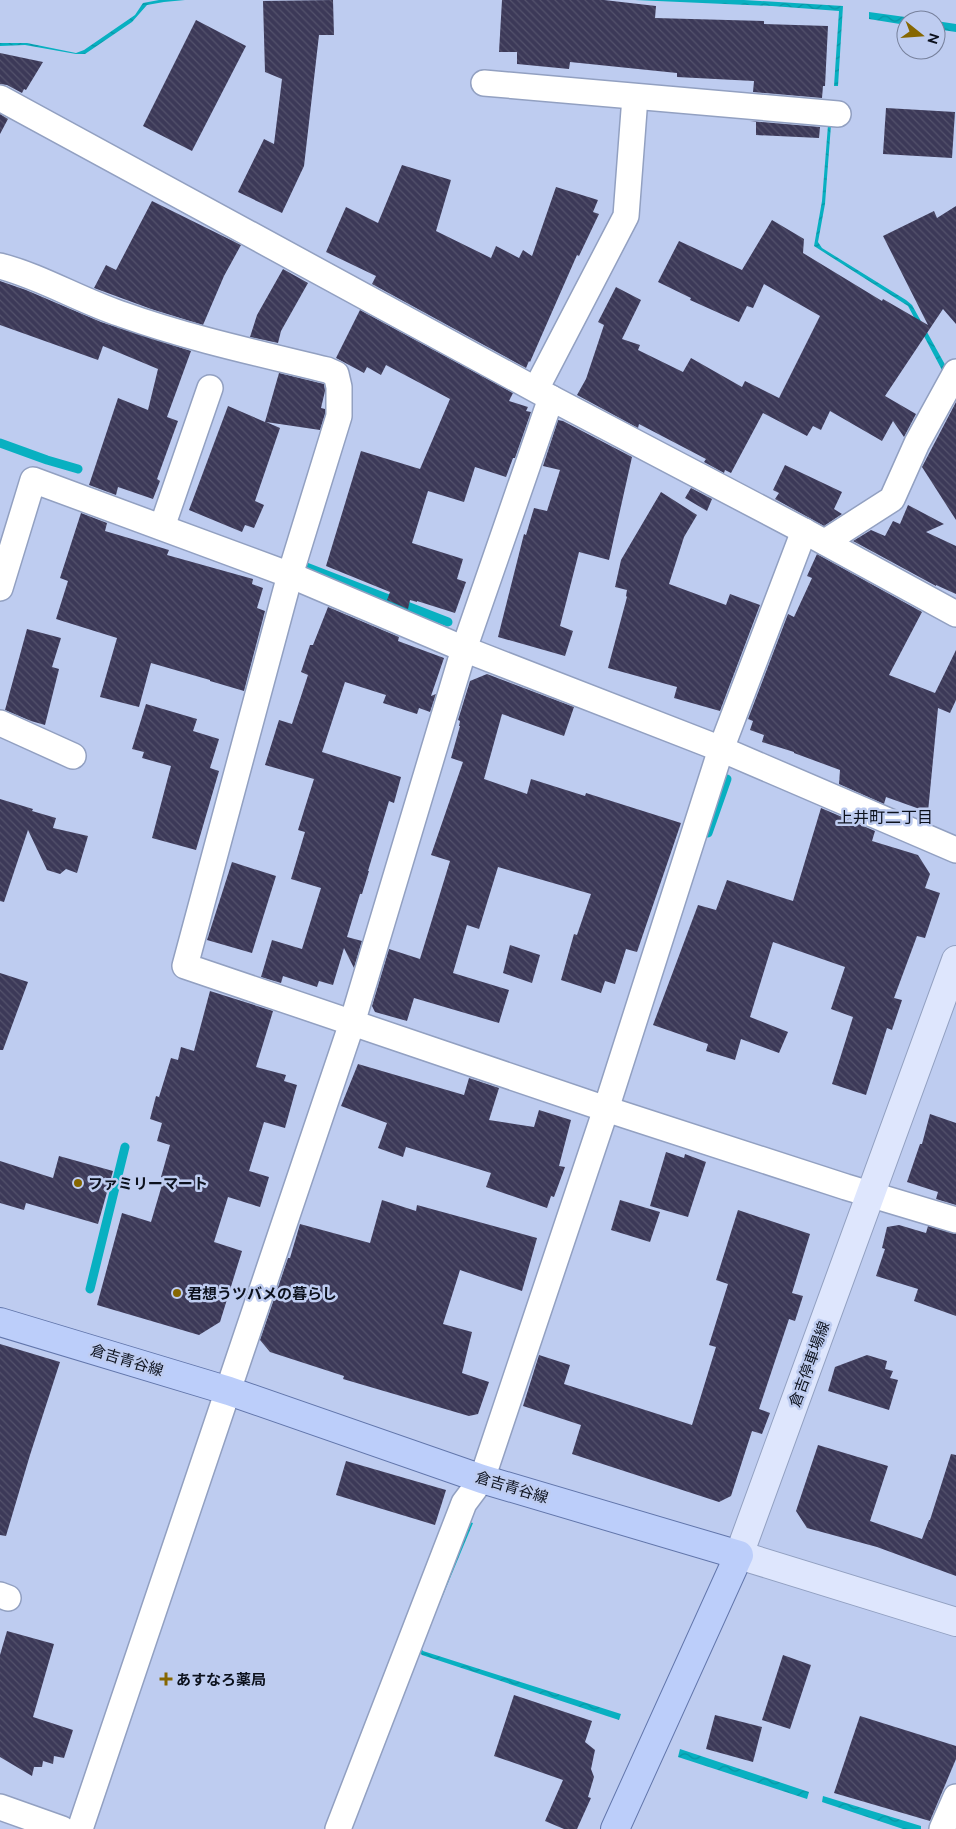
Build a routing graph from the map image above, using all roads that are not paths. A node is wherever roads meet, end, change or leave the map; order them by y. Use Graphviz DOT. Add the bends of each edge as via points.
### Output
graph roads {
  1 [pos="484,83"];
  2 [pos="635,97"];
  3 [pos="0,98"];
  4 [pos="838,114"];
  5 [pos="0,266"];
  6 [pos="956,372"];
  7 [pos="210,388"];
  8 [pos="543,393"];
  9 [pos="162,527"];
  10 [pos="814,536"];
  11 [pos="290,575"];
  12 [pos="0,588"];
  13 [pos="956,614"];
  14 [pos="464,649"];
  15 [pos="0,723"];
  16 [pos="721,749"];
  17 [pos="73,756"];
  18 [pos="956,850"];
  19 [pos="956,960"];
  20 [pos="352,1023"];
  21 [pos="606,1109"];
  22 [pos="871,1194"];
  23 [pos="956,1220"];
  24 [pos="0,1322"];
  25 [pos="229,1391"];
  26 [pos="482,1479"];
  27 [pos="739,1555"];
  28 [pos="956,1622"];
  29 [pos="956,1797"];
  30 [pos="0,1807"];
  31 [pos="62,1829"];
  32 [pos="80,1829"];
  33 [pos="338,1829"];
  34 [pos="615,1829"];
  35 [pos="942,1829"];
  1 -- 2 [label="street"];
  2 -- 4 [label="street"];
  2 -- 8 [label="street" via="626,216"];
  3 -- 8 [label="street"];
  5 -- 11 [label="street" via="26,273 104,308 164,329 336,374 339,416"];
  6 -- 10 [label="street" via="917,443 892,499"];
  7 -- 9 [label="street"];
  8 -- 10 [label="street"];
  8 -- 14 [label="street"];
  9 -- 11 [label="street"];
  9 -- 12 [label="street" via="33,480"];
  10 -- 13 [label="street"];
  10 -- 16 [label="street"];
  11 -- 14 [label="street"];
  11 -- 20 [label="street" via="184,966"];
  14 -- 16 [label="street"];
  14 -- 20 [label="street"];
  15 -- 17 [label="street"];
  16 -- 18 [label="street"];
  16 -- 21 [label="street"];
  19 -- 22 [label="main road, 倉吉停車場線"];
  20 -- 21 [label="street"];
  20 -- 25 [label="street"];
  21 -- 22 [label="street"];
  21 -- 26 [label="street"];
  22 -- 23 [label="street"];
  22 -- 27 [label="main road, 倉吉停車場線"];
  24 -- 25 [label="main road, 倉吉青谷線"];
  25 -- 26 [label="main road, 倉吉青谷線"];
  25 -- 32 [label="street"];
  26 -- 27 [label="main road, 倉吉青谷線"];
  26 -- 33 [label="street" via="464,1503"];
  27 -- 28 [label="main road"];
  27 -- 34 [label="main road"];
  29 -- 35 [label="street"];
  30 -- 31 [label="street"];
}
